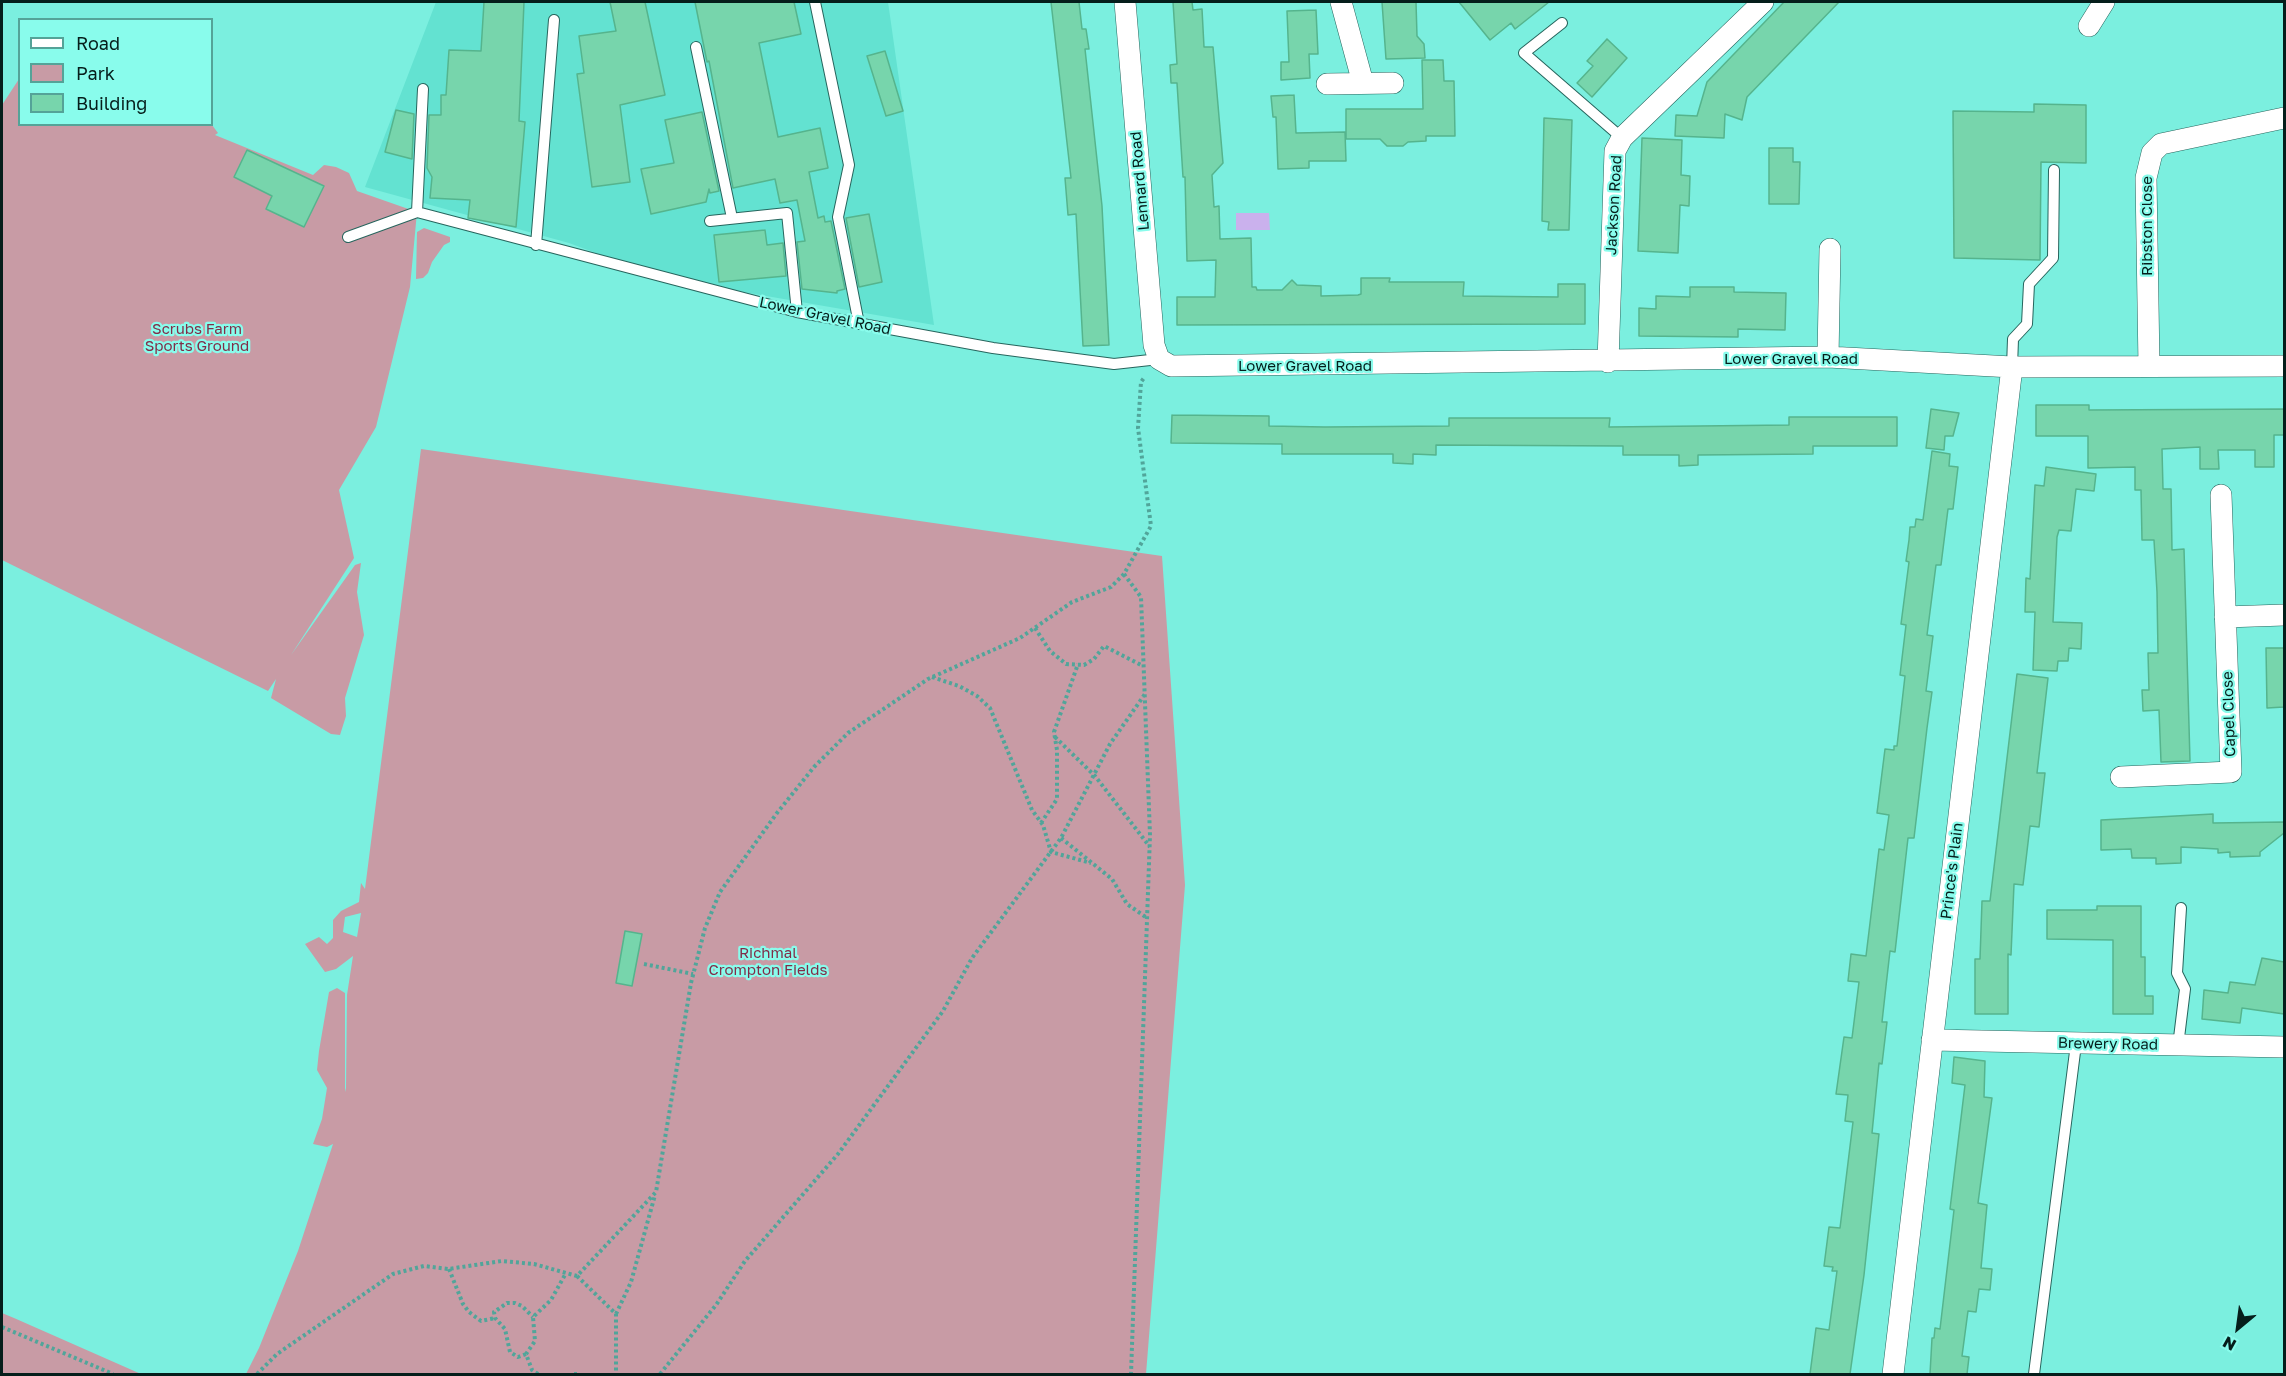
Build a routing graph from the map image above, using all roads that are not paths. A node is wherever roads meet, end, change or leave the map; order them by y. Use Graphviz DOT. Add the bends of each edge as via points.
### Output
graph roads {
  1 [pos="815,2"];
  2 [pos="1125,2"];
  3 [pos="1341,2"];
  4 [pos="1763,2"];
  5 [pos="2104,2"];
  6 [pos="554,20"];
  7 [pos="1562,23"];
  8 [pos="2089,26"];
  9 [pos="696,47"];
  10 [pos="1363,83"];
  11 [pos="1393,83"];
  12 [pos="1327,84"];
  13 [pos="423,88"];
  14 [pos="2284,118"];
  15 [pos="1622,138"];
  16 [pos="2054,170"];
  17 [pos="417,212"];
  18 [pos="732,218"];
  19 [pos="710,220"];
  20 [pos="348,237"];
  21 [pos="536,245"];
  22 [pos="1830,249"];
  23 [pos="796,312"];
  24 [pos="859,324"];
  25 [pos="1828,357"];
  26 [pos="1159,359"];
  27 [pos="1608,362"];
  28 [pos="2148,366"];
  29 [pos="2284,366"];
  30 [pos="2012,367"];
  31 [pos="2221,495"];
  32 [pos="2284,615"];
  33 [pos="2225,617"];
  34 [pos="2121,777"];
  35 [pos="2181,908"];
  36 [pos="1932,1040"];
  37 [pos="2076,1044"];
  38 [pos="2178,1046"];
  39 [pos="2284,1047"];
  40 [pos="1893,1374"];
  41 [pos="2034,1374"];
  1 -- 24 [label="lane" via="849,165 838,217"];
  2 -- 26 [label="street, Lennard Road" via="1154,345"];
  3 -- 10 [label="street"];
  4 -- 15 [label="street, Jackson Road"];
  5 -- 8 [label="street"];
  6 -- 21 [label="lane"];
  7 -- 15 [label="lane" via="1524,53"];
  9 -- 18 [label="lane"];
  10 -- 11 [label="street"];
  10 -- 12 [label="street"];
  13 -- 17 [label="lane"];
  14 -- 28 [label="street, Ribston Close" via="2161,144 2152,153 2146,178"];
  15 -- 27 [label="street, Jackson Road" via="1616,151"];
  16 -- 30 [label="lane" via="2053,258 2029,284 2027,324 2013,339"];
  17 -- 20 [label="lane"];
  17 -- 21 [label="lane, Lower Gravel Road"];
  18 -- 19 [label="lane"];
  18 -- 23 [label="lane" via="787,213"];
  21 -- 23 [label="lane, Lower Gravel Road"];
  22 -- 25 [label="street"];
  23 -- 24 [label="lane, Lower Gravel Road"];
  24 -- 26 [label="lane, Lower Gravel Road" via="1114,364"];
  25 -- 27 [label="street, Lower Gravel Road"];
  25 -- 30 [label="street, Lower Gravel Road"];
  26 -- 27 [label="street, Lower Gravel Road" via="1171,366"];
  28 -- 29 [label="street, Lower Gravel Road"];
  28 -- 30 [label="street, Lower Gravel Road"];
  30 -- 36 [label="street, Prince's Plain"];
  31 -- 33 [label="street, Capel Close"];
  32 -- 33 [label="street"];
  33 -- 34 [label="street, Capel Close" via="2231,772"];
  35 -- 38 [label="lane" via="2177,973 2185,989"];
  36 -- 37 [label="street, Brewery Road"];
  36 -- 40 [label="street, Prince's Plain"];
  37 -- 38 [label="street, Brewery Road"];
  37 -- 41 [label="lane"];
  38 -- 39 [label="street, Brewery Road"];
}
